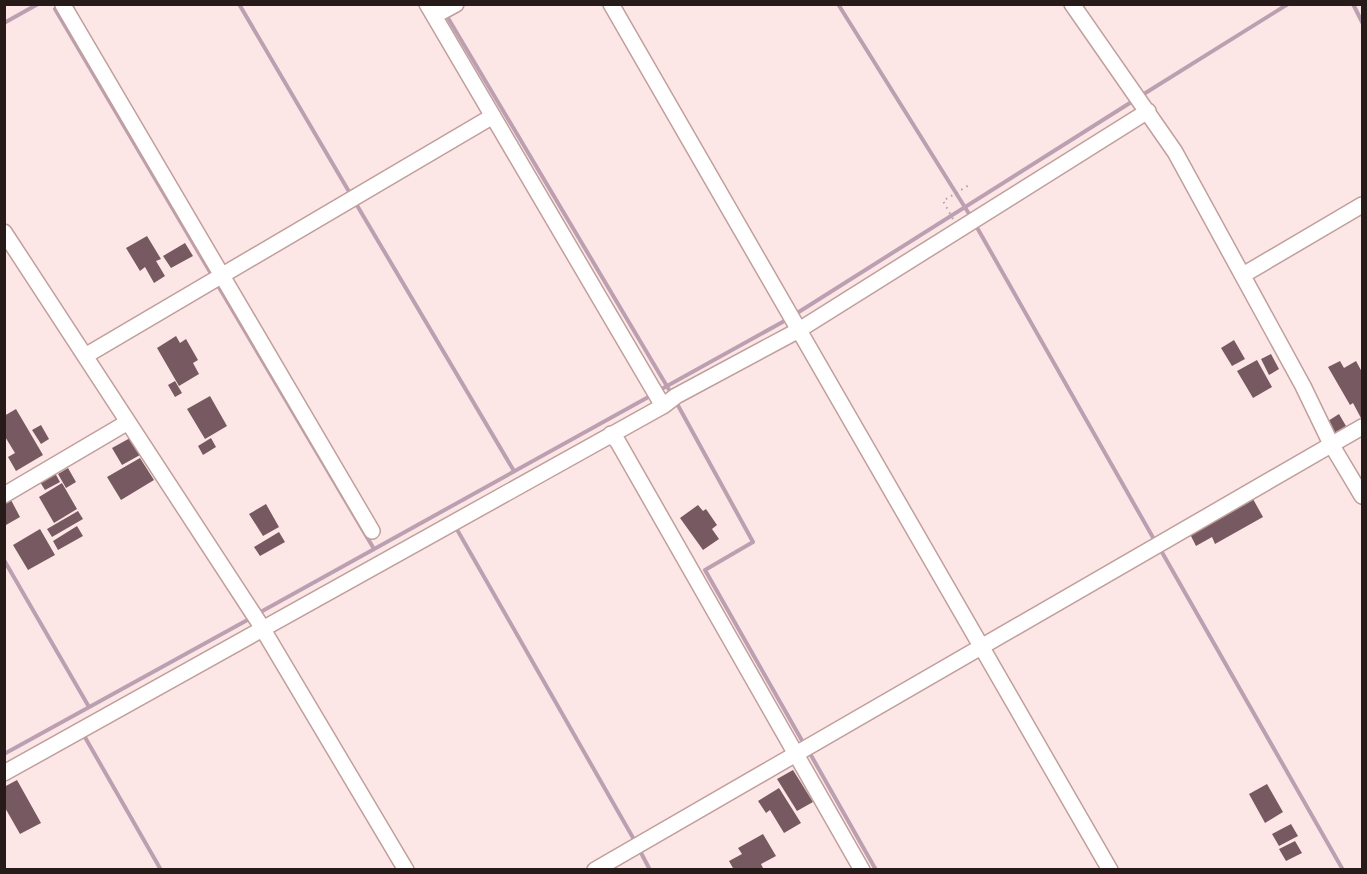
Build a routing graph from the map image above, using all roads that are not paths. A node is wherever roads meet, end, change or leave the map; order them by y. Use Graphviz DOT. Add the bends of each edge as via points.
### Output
graph roads {
  1 [pos="611,4"];
  2 [pos="1072,4"];
  3 [pos="63,5"];
  4 [pos="441,9"];
  5 [pos="1142,102"];
  6 [pos="493,116"];
  7 [pos="1362,205"];
  8 [pos="4,232"];
  9 [pos="1243,275"];
  10 [pos="216,278"];
  11 [pos="794,321"];
  12 [pos="85,356"];
  13 [pos="664,398"];
  14 [pos="128,422"];
  15 [pos="1362,427"];
  16 [pos="611,434"];
  17 [pos="1331,444"];
  18 [pos="4,495"];
  19 [pos="1362,496"];
  20 [pos="372,531"];
  21 [pos="258,621"];
  22 [pos="982,647"];
  23 [pos="803,750"];
  24 [pos="4,773"];
  25 [pos="406,870"];
  26 [pos="595,870"];
  27 [pos="861,870"];
  28 [pos="1110,870"];
  1 -- 11 [label="street"];
  2 -- 5 [label="street"];
  3 -- 10 [label="street"];
  4 -- 6 [label="street"];
  5 -- 9 [label="street" via="1175,152"];
  5 -- 11 [label="street" via="973,220"];
  6 -- 10 [label="street"];
  6 -- 13 [label="street"];
  7 -- 9 [label="street"];
  8 -- 12 [label="street"];
  9 -- 17 [label="street"];
  10 -- 12 [label="street"];
  10 -- 20 [label="street"];
  11 -- 13 [label="street"];
  11 -- 22 [label="street"];
  12 -- 14 [label="street"];
  13 -- 16 [label="street"];
  14 -- 18 [label="street"];
  14 -- 21 [label="street"];
  15 -- 17 [label="street"];
  16 -- 21 [label="street" via="454,524"];
  16 -- 23 [label="street"];
  17 -- 19 [label="street"];
  17 -- 22 [label="street"];
  21 -- 24 [label="street"];
  21 -- 25 [label="street"];
  22 -- 23 [label="street"];
  22 -- 28 [label="street"];
  23 -- 26 [label="street"];
  23 -- 27 [label="street"];
}
